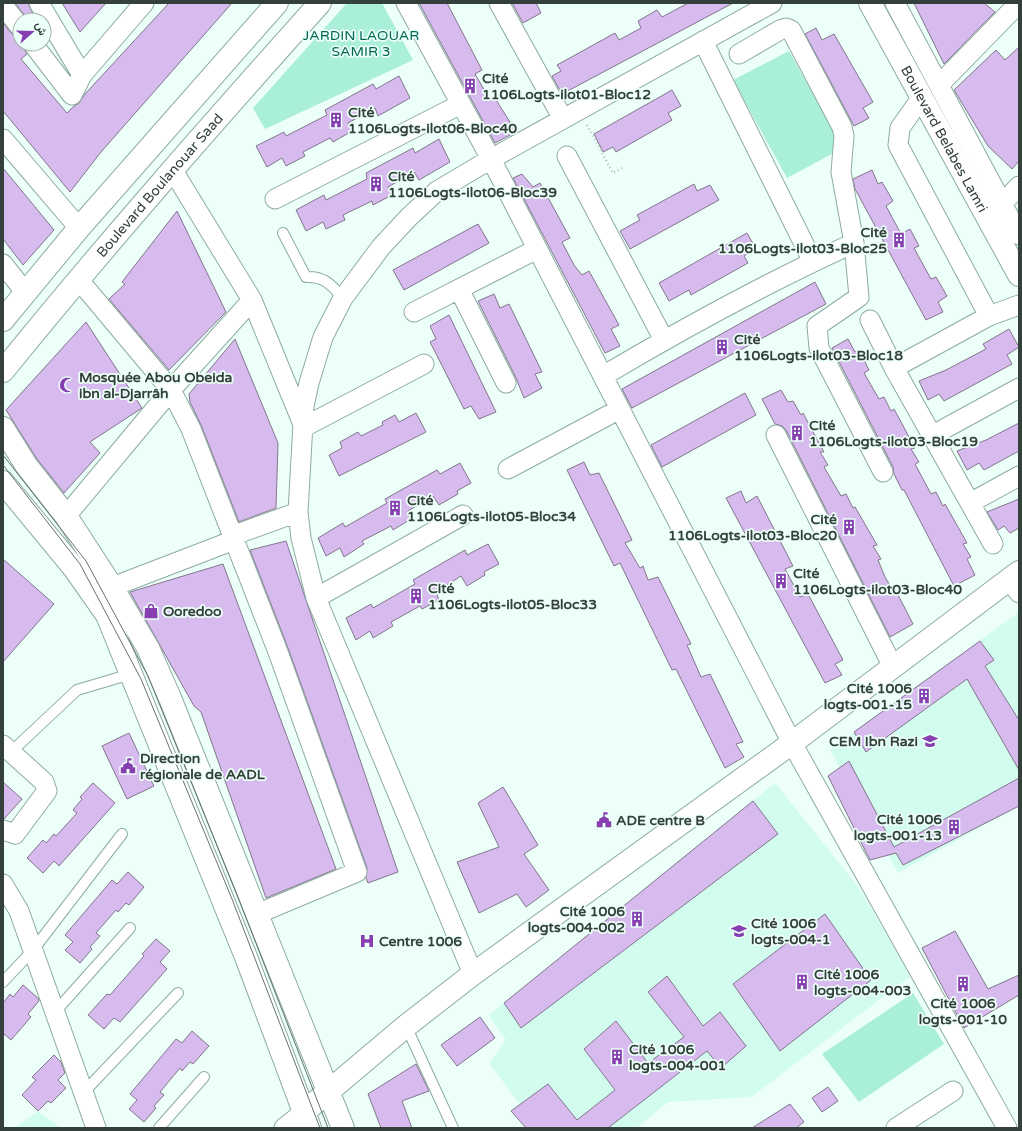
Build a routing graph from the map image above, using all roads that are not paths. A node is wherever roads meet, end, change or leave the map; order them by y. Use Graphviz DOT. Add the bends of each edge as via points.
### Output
graph roads {
  1 [pos="39,3"];
  2 [pos="144,3"];
  3 [pos="277,3"];
  4 [pos="320,3"];
  5 [pos="406,3"];
  6 [pos="499,3"];
  7 [pos="771,3"];
  8 [pos="870,3"];
  9 [pos="895,3"];
  10 [pos="3,6"];
  11 [pos="1016,6"];
  12 [pos="12,18"];
  13 [pos="702,41"];
  14 [pos="39,52"];
  15 [pos="739,54"];
  16 [pos="82,75"];
  17 [pos="931,91"];
  18 [pos="461,104"];
  19 [pos="563,119"];
  20 [pos="3,139"];
  21 [pos="568,156"];
  22 [pos="491,159"];
  23 [pos="172,169"];
  24 [pos="1019,186"];
  25 [pos="275,199"];
  26 [pos="1002,204"];
  27 [pos="78,228"];
  28 [pos="283,233"];
  29 [pos="1019,235"];
  30 [pos="854,243"];
  31 [pos="537,249"];
  32 [pos="813,262"];
  33 [pos="3,264"];
  34 [pos="1019,275"];
  35 [pos="78,279"];
  36 [pos="458,289"];
  37 [pos="25,292"];
  38 [pos="343,298"];
  39 [pos="252,300"];
  40 [pos="1019,305"];
  41 [pos="414,312"];
  42 [pos="989,316"];
  43 [pos="3,320"];
  44 [pos="870,320"];
  45 [pos="664,340"];
  46 [pos="424,364"];
  47 [pos="894,368"];
  48 [pos="3,371"];
  49 [pos="603,376"];
  50 [pos="506,383"];
  51 [pos="1019,388"];
  52 [pos="171,390"];
  53 [pos="620,409"];
  54 [pos="304,427"];
  55 [pos="3,428"];
  56 [pos="776,435"];
  57 [pos="933,435"];
  58 [pos="508,469"];
  59 [pos="883,472"];
  60 [pos="1019,476"];
  61 [pos="3,482"];
  62 [pos="970,503"];
  63 [pos="298,512"];
  64 [pos="463,515"];
  65 [pos="66,516"];
  66 [pos="234,538"];
  67 [pos="993,544"];
  68 [pos="1016,581"];
  69 [pos="112,587"];
  70 [pos="316,598"];
  71 [pos="893,667"];
  72 [pos="131,674"];
  73 [pos="792,743"];
  74 [pos="7,749"];
  75 [pos="3,830"];
  76 [pos="122,834"];
  77 [pos="3,884"];
  78 [pos="257,914"];
  79 [pos="130,928"];
  80 [pos="33,950"];
  81 [pos="473,974"];
  82 [pos="3,982"];
  83 [pos="178,993"];
  84 [pos="55,1012"];
  85 [pos="406,1026"];
  86 [pos="204,1077"];
  87 [pos="952,1091"];
  88 [pos="83,1093"];
  89 [pos="329,1093"];
  90 [pos="307,1120"];
  91 [pos="96,1128"];
  92 [pos="159,1128"];
  93 [pos="284,1128"];
  94 [pos="342,1128"];
  95 [pos="453,1128"];
  96 [pos="896,1128"];
  97 [pos="1007,1128"];
  1 -- 16 [label="street"];
  2 -- 16 [label="street"];
  3 -- 27 [label="street"];
  4 -- 23 [label="street, Boulevard Boulanouar Saad"];
  5 -- 18 [label="street"];
  6 -- 19 [label="street"];
  7 -- 13 [label="street"];
  8 -- 17 [label="street, Boulevard Belabes Lamri"];
  9 -- 17 [label="street"];
  10 -- 12 [label="street"];
  11 -- 17 [label="street"];
  13 -- 19 [label="street"];
  13 -- 32 [label="street"];
  14 -- 16 [label="street" via="72,95"];
  15 -- 30 [label="street" via="780,30 791,30 842,127 844,136 841,172"];
  17 -- 26 [label="street"];
  17 -- 34 [label="street, Boulevard Belabes Lamri"];
  17 -- 42 [label="street" via="900,128 898,145"];
  18 -- 22 [label="street"];
  18 -- 25 [label="street"];
  19 -- 22 [label="street"];
  20 -- 27 [label="street"];
  21 -- 45 [label="street"];
  22 -- 31 [label="street"];
  22 -- 38 [label="street" via="437,191 409,217 381,248"];
  23 -- 35 [label="street, Boulevard Boulanouar Saad"];
  23 -- 39 [label="street"];
  24 -- 26 [label="street"];
  26 -- 29 [label="street"];
  27 -- 37 [label="street"];
  28 -- 38 [label="lane" via="306,278 317,276"];
  30 -- 32 [label="street"];
  30 -- 59 [label="street" via="859,297 817,326 819,348"];
  31 -- 36 [label="street"];
  31 -- 49 [label="street"];
  32 -- 45 [label="street"];
  33 -- 37 [label="street"];
  35 -- 48 [label="street, Boulevard Boulanouar Saad"];
  35 -- 52 [label="street"];
  36 -- 41 [label="street"];
  36 -- 50 [label="street"];
  37 -- 43 [label="street"];
  38 -- 54 [label="street" via="324,337 309,383 304,406"];
  39 -- 52 [label="street"];
  39 -- 54 [label="street"];
  40 -- 42 [label="street"];
  42 -- 47 [label="street"];
  44 -- 47 [label="street"];
  45 -- 49 [label="street"];
  46 -- 54 [label="street"];
  47 -- 57 [label="street"];
  49 -- 53 [label="street"];
  51 -- 57 [label="street"];
  52 -- 65 [label="street"];
  52 -- 66 [label="street" via="191,429"];
  53 -- 58 [label="street"];
  53 -- 73 [label="street"];
  54 -- 63 [label="street"];
  55 -- 65 [label="street" via="26,465"];
  56 -- 71 [label="street"];
  57 -- 62 [label="street"];
  60 -- 62 [label="street"];
  61 -- 72 [label="street" via="74,568 107,615"];
  62 -- 67 [label="street"];
  63 -- 66 [label="street" via="240,533"];
  63 -- 70 [label="street" via="301,538"];
  64 -- 70 [label="street"];
  65 -- 69 [label="street"];
  66 -- 69 [label="street"];
  66 -- 78 [label="street" via="357,872"];
  68 -- 71 [label="street"];
  69 -- 78 [label="street" via="148,648"];
  70 -- 81 [label="street"];
  71 -- 73 [label="street"];
  72 -- 74 [label="lane" via="77,690"];
  72 -- 90 [label="street" via="246,957"];
  73 -- 81 [label="street"];
  73 -- 97 [label="street"];
  74 -- 75 [label="street" via="44,782 47,791 15,834"];
  76 -- 80 [label="lane"];
  77 -- 80 [label="street" via="19,911"];
  78 -- 89 [label="street"];
  79 -- 84 [label="lane"];
  80 -- 82 [label="lane"];
  80 -- 84 [label="street"];
  81 -- 85 [label="street"];
  83 -- 88 [label="lane"];
  84 -- 88 [label="street"];
  85 -- 89 [label="street"];
  85 -- 95 [label="lane"];
  86 -- 92 [label="lane"];
  87 -- 96 [label="street"];
  88 -- 91 [label="street"];
  89 -- 90 [label="street"];
  89 -- 94 [label="street"];
  90 -- 93 [label="street"];
}
